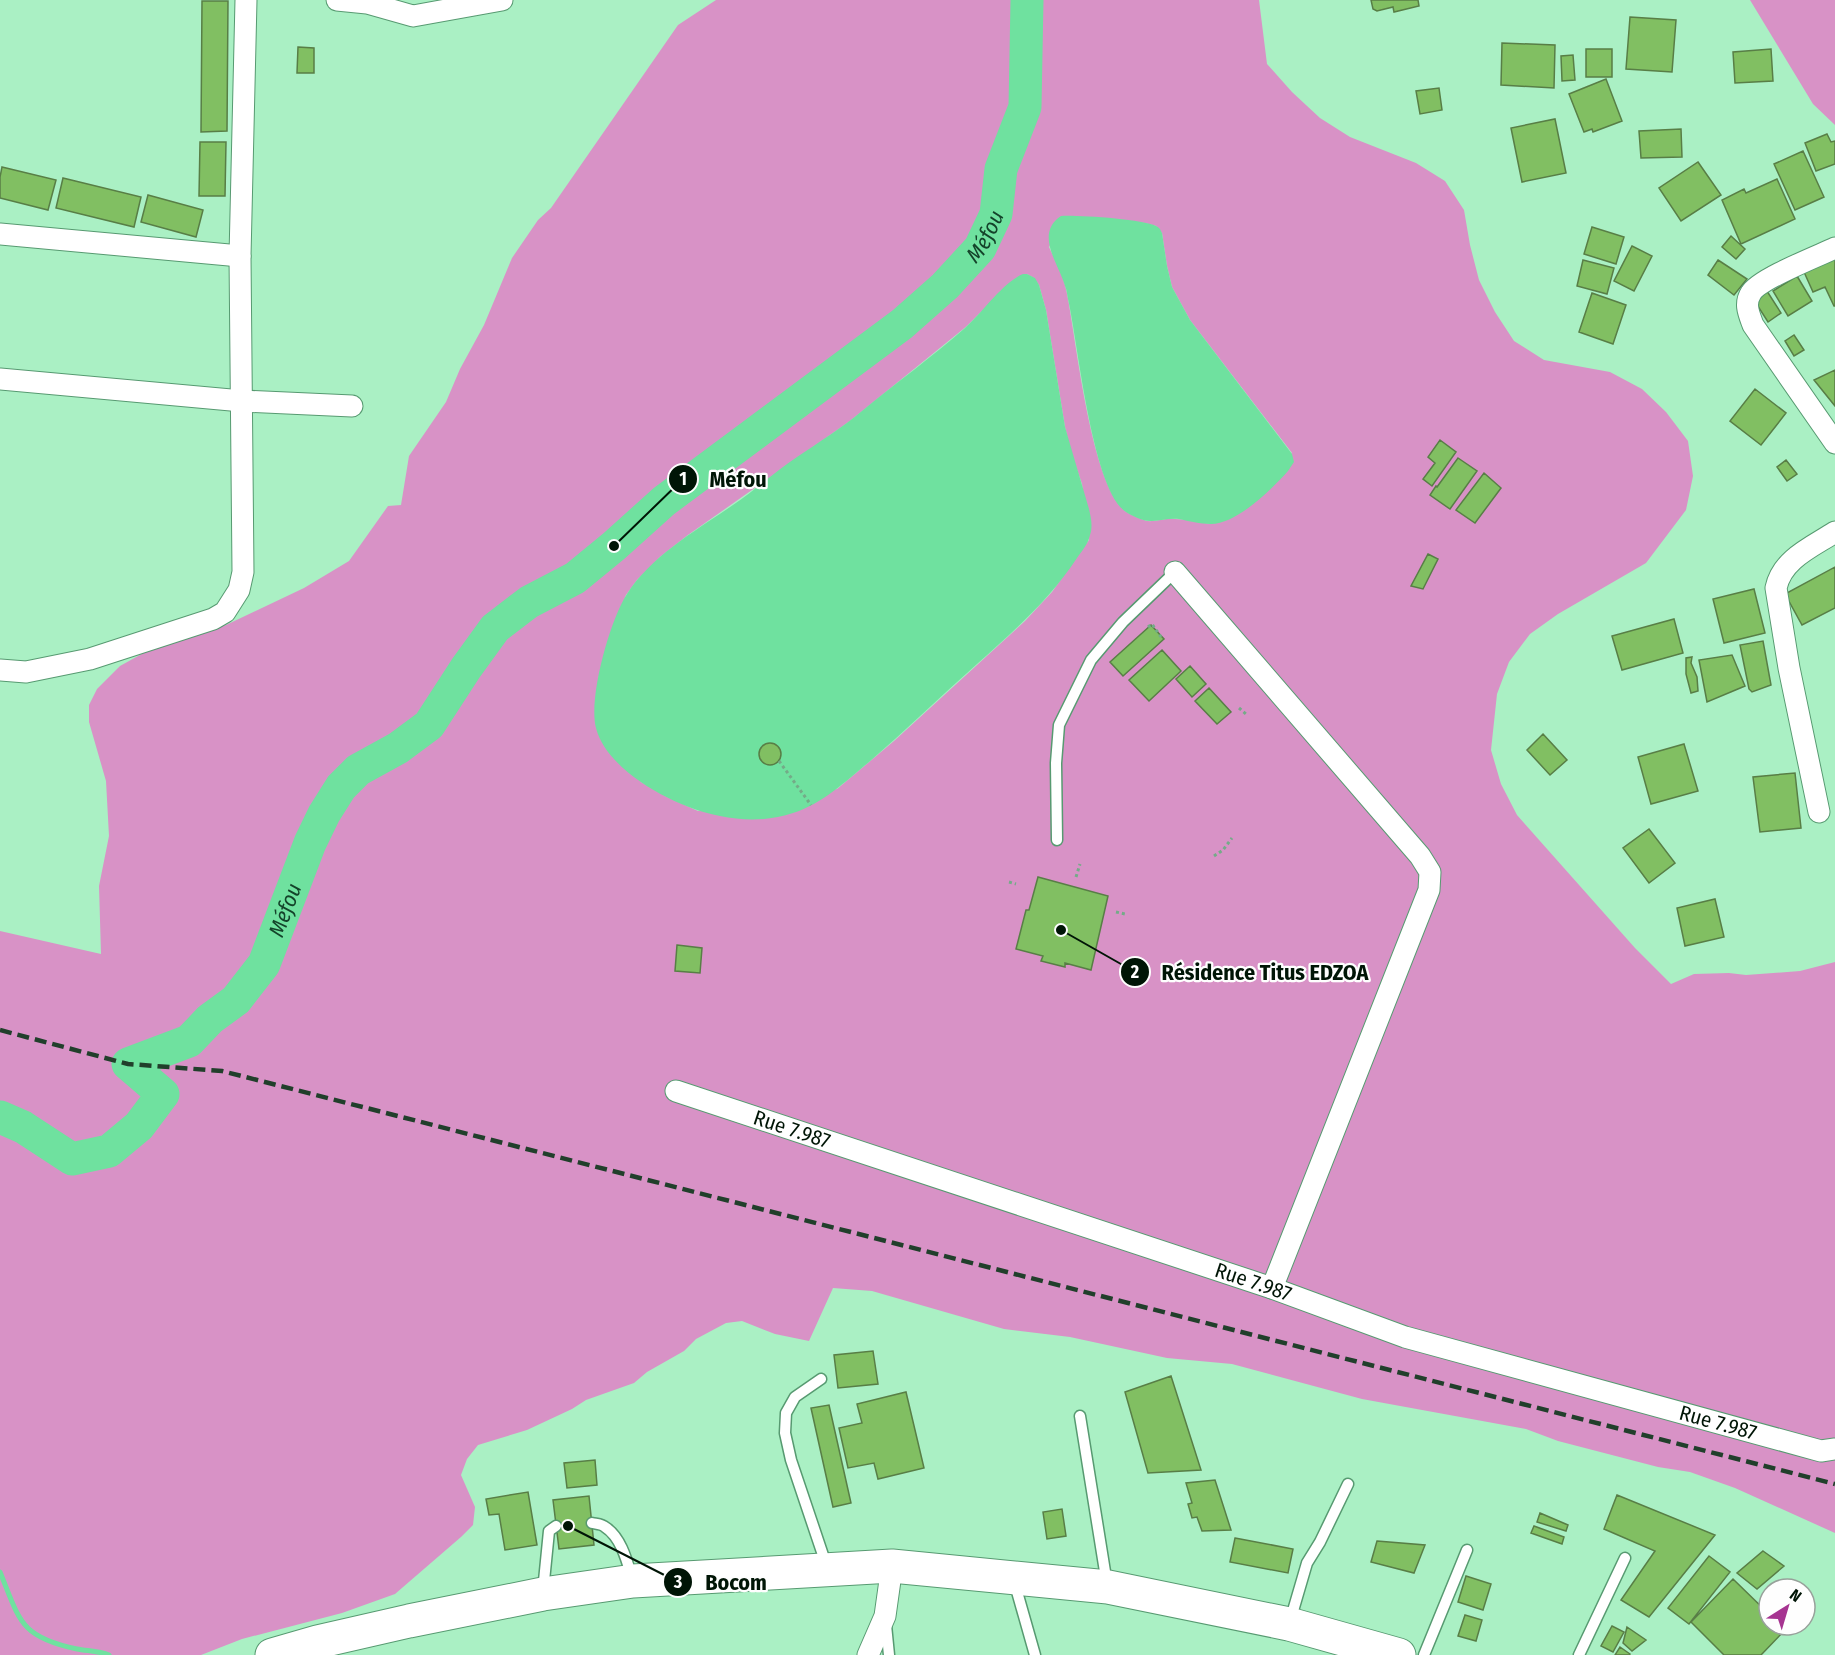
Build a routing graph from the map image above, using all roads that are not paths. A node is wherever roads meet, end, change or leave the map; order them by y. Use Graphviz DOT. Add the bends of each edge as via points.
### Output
graph roads {
  1 [pos="246,0"];
  2 [pos="337,0"];
  3 [pos="502,0"];
  4 [pos="0,234"];
  5 [pos="1835,248"];
  6 [pos="240,256"];
  7 [pos="0,379"];
  8 [pos="242,401"];
  9 [pos="352,406"];
  10 [pos="1835,443"];
  11 [pos="1835,532"];
  12 [pos="1175,572"];
  13 [pos="0,670"];
  14 [pos="1819,812"];
  15 [pos="1057,840"];
  16 [pos="676,1091"];
  17 [pos="1272,1288"];
  18 [pos="821,1379"];
  19 [pos="1080,1416"];
  20 [pos="1835,1449"];
  21 [pos="1348,1484"];
  22 [pos="592,1523"];
  23 [pos="556,1526"];
  24 [pos="1467,1550"];
  25 [pos="1625,1558"];
  26 [pos="892,1566"];
  27 [pos="828,1570"];
  28 [pos="1013,1578"];
  29 [pos="633,1581"];
  30 [pos="1108,1587"];
  31 [pos="543,1594"];
  32 [pos="885,1616"];
  33 [pos="1289,1624"];
  34 [pos="273,1655"];
  35 [pos="868,1655"];
  36 [pos="889,1655"];
  37 [pos="1035,1655"];
  38 [pos="1399,1655"];
  39 [pos="1424,1655"];
  40 [pos="1579,1655"];
  1 -- 6 [label="street"];
  2 -- 3 [label="street" via="367,3 413,16"];
  4 -- 6 [label="street"];
  5 -- 10 [label="street" via="1765,281 1751,292 1746,309 1753,325"];
  6 -- 8 [label="street"];
  7 -- 8 [label="street"];
  8 -- 9 [label="street"];
  8 -- 13 [label="street" via="243,572 239,590 225,612 90,659 26,672"];
  11 -- 14 [label="street" via="1790,561 1778,576 1776,588"];
  12 -- 15 [label="lane" via="1123,622 1091,660 1059,725"];
  12 -- 17 [label="street" via="1430,872 1429,890"];
  16 -- 17 [label="street, Rue 7.987"];
  17 -- 20 [label="street, Rue 7.987" via="1405,1337 1821,1451"];
  18 -- 27 [label="lane" via="795,1397 786,1413 785,1433"];
  19 -- 30 [label="lane"];
  21 -- 33 [label="lane" via="1307,1563"];
  22 -- 29 [label="lane" via="604,1526 615,1536"];
  23 -- 31 [label="lane" via="549,1531"];
  24 -- 39 [label="lane"];
  25 -- 40 [label="lane"];
  26 -- 27 [label="highway"];
  26 -- 28 [label="highway"];
  26 -- 32 [label="street"];
  27 -- 29 [label="highway"];
  28 -- 30 [label="highway"];
  28 -- 37 [label="lane"];
  29 -- 31 [label="highway"];
  30 -- 33 [label="highway"];
  31 -- 34 [label="highway"];
  32 -- 35 [label="street"];
  32 -- 36 [label="lane"];
  33 -- 38 [label="highway"];
}
